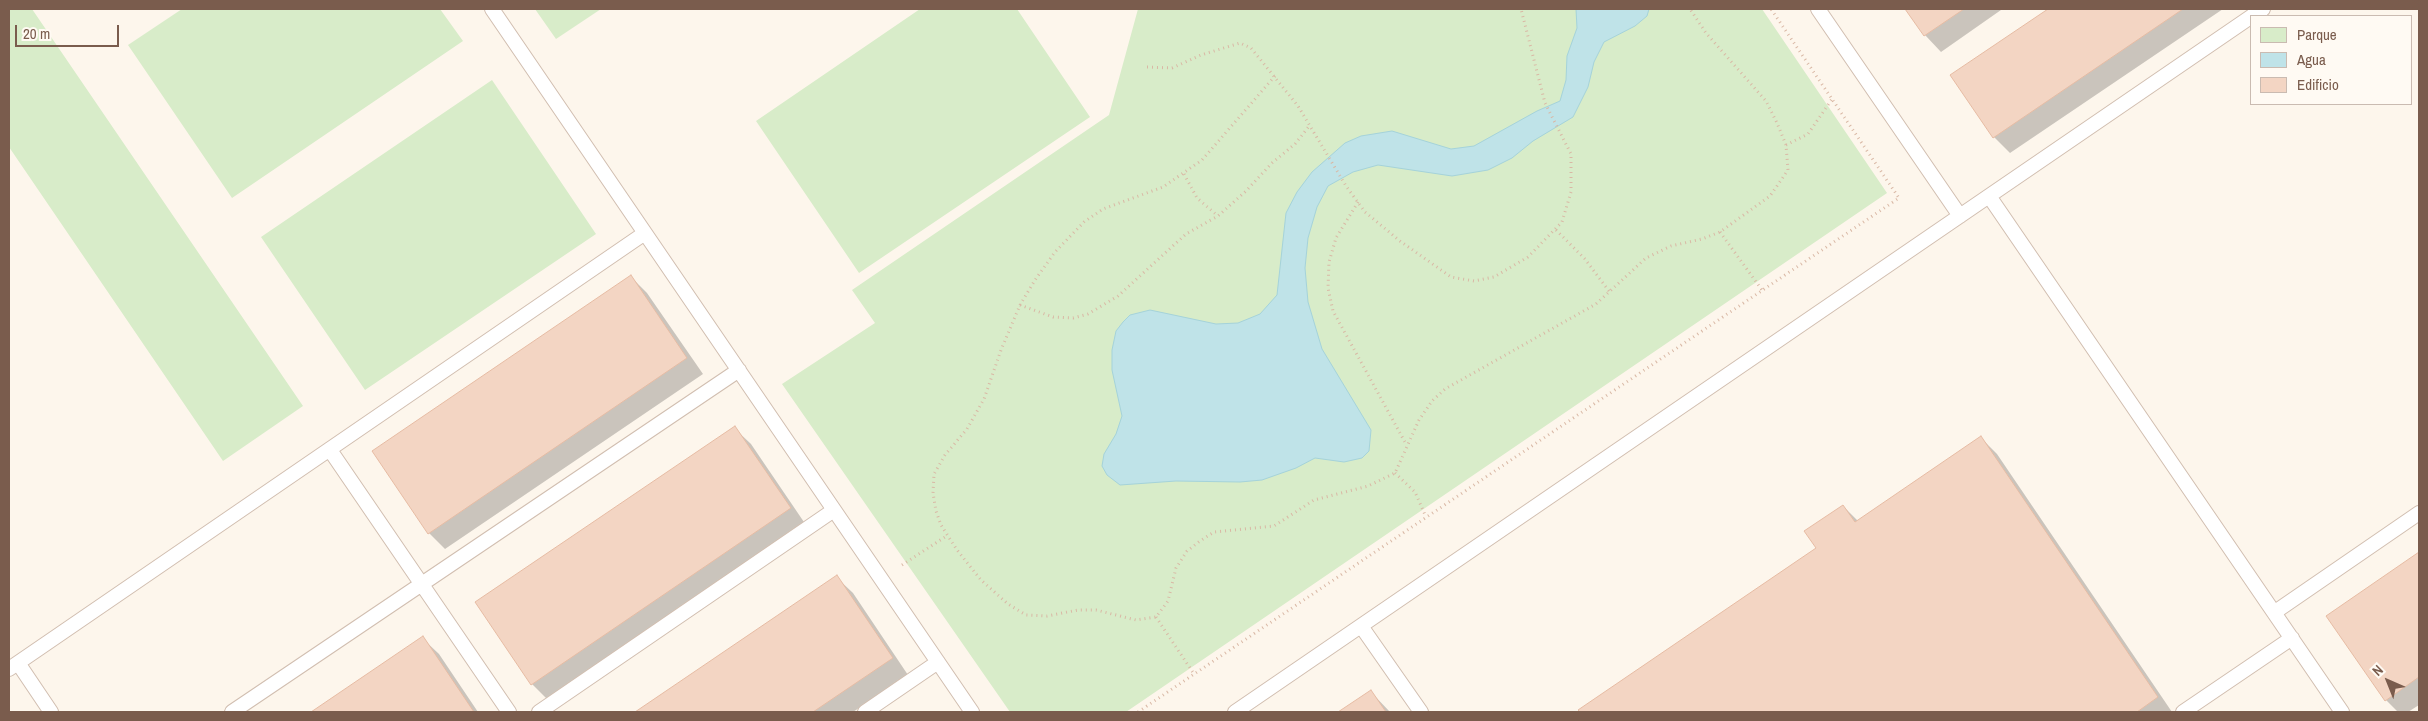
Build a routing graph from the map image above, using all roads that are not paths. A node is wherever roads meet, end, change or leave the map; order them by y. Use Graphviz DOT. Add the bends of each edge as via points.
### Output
graph roads {
  1 [pos="492,9"];
  2 [pos="1818,9"];
  3 [pos="2250,17"];
  4 [pos="1989,196"];
  5 [pos="1960,216"];
  6 [pos="645,233"];
  7 [pos="739,370"];
  8 [pos="330,450"];
  9 [pos="834,510"];
  10 [pos="2419,513"];
  11 [pos="422,585"];
  12 [pos="2275,612"];
  13 [pos="1361,626"];
  14 [pos="2292,638"];
  15 [pos="938,662"];
  16 [pos="13,666"];
  17 [pos="51,712"];
  18 [pos="232,712"];
  19 [pos="509,712"];
  20 [pos="540,712"];
  21 [pos="865,712"];
  22 [pos="972,712"];
  23 [pos="1234,712"];
  24 [pos="1421,712"];
  25 [pos="2183,712"];
  26 [pos="2342,712"];
  1 -- 6 [label="lane"];
  2 -- 5 [label="lane"];
  3 -- 4 [label="lane"];
  4 -- 5 [label="lane"];
  4 -- 12 [label="lane"];
  5 -- 13 [label="lane"];
  6 -- 7 [label="lane"];
  6 -- 8 [label="lane"];
  7 -- 9 [label="lane"];
  7 -- 11 [label="lane"];
  8 -- 11 [label="lane"];
  8 -- 16 [label="lane"];
  9 -- 15 [label="lane"];
  9 -- 20 [label="lane"];
  10 -- 12 [label="lane"];
  11 -- 18 [label="lane"];
  11 -- 19 [label="lane"];
  12 -- 14 [label="lane"];
  13 -- 23 [label="lane"];
  13 -- 24 [label="lane"];
  14 -- 25 [label="lane"];
  14 -- 26 [label="lane"];
  15 -- 21 [label="lane"];
  15 -- 22 [label="lane"];
  16 -- 17 [label="lane"];
}
